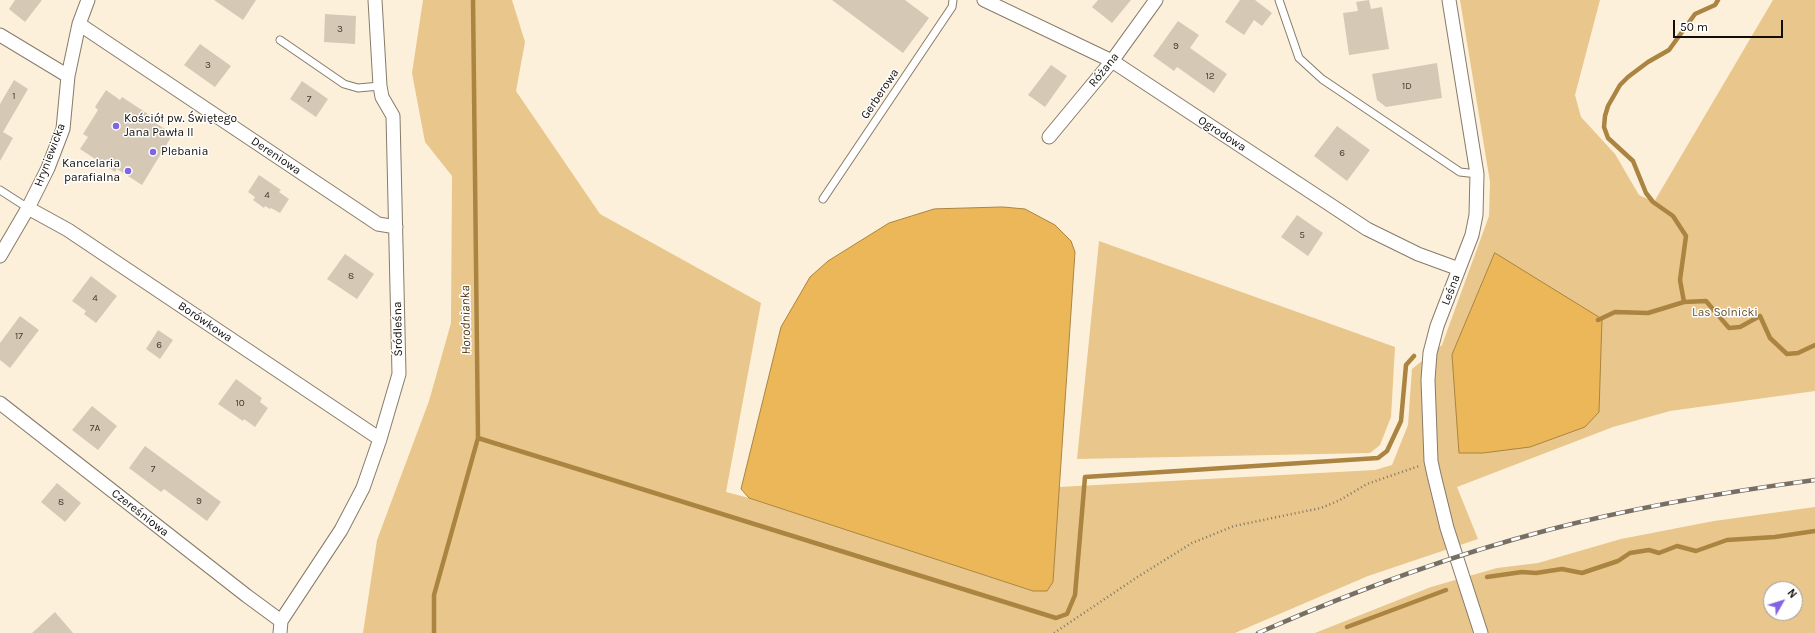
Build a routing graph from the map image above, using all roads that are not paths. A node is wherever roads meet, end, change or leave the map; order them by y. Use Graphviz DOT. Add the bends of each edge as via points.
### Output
graph roads {
  1 [pos="88,0"];
  2 [pos="375,0"];
  3 [pos="953,0"];
  4 [pos="984,0"];
  5 [pos="1156,0"];
  6 [pos="1279,0"];
  7 [pos="1450,0"];
  8 [pos="79,24"];
  9 [pos="0,35"];
  10 [pos="280,40"];
  11 [pos="1112,61"];
  12 [pos="68,76"];
  13 [pos="380,86"];
  14 [pos="1050,137"];
  15 [pos="1477,174"];
  16 [pos="0,190"];
  17 [pos="824,198"];
  18 [pos="28,208"];
  19 [pos="396,226"];
  20 [pos="0,256"];
  21 [pos="1459,269"];
  22 [pos="0,403"];
  23 [pos="380,439"];
  24 [pos="281,627"];
  25 [pos="1481,633"];
  1 -- 8 [label="street, Hryniewicka"];
  2 -- 13 [label="street, Śródleśna"];
  3 -- 17 [label="lane, Gerberowa" via="952,7"];
  4 -- 11 [label="street, Ogrodowa"];
  5 -- 11 [label="street, Różana"];
  6 -- 15 [label="lane" via="1299,58 1322,79 1460,172"];
  7 -- 15 [label="street, Leśna"];
  8 -- 12 [label="street, Hryniewicka"];
  8 -- 19 [label="street, Dereniowa" via="378,224"];
  9 -- 12 [label="street"];
  10 -- 13 [label="lane" via="344,84 358,88"];
  11 -- 14 [label="street, Różana"];
  11 -- 21 [label="street, Ogrodowa" via="1367,229 1418,254"];
  12 -- 18 [label="street, Hryniewicka" via="63,129 48,168"];
  13 -- 19 [label="street, Śródleśna" via="382,97 394,116"];
  15 -- 21 [label="street, Leśna" via="1476,215 1472,235"];
  16 -- 18 [label="lane"];
  18 -- 20 [label="street, Hryniewicka"];
  18 -- 23 [label="street, Borówkowa" via="68,230"];
  19 -- 23 [label="street, Śródleśna" via="399,374"];
  21 -- 25 [label="street, Leśna" via="1437,326 1430,353 1428,380 1431,461 1447,528"];
  22 -- 24 [label="street, Czereśniowa" via="248,596"];
  23 -- 24 [label="street, Śródleśna" via="363,488 341,530"];
}
